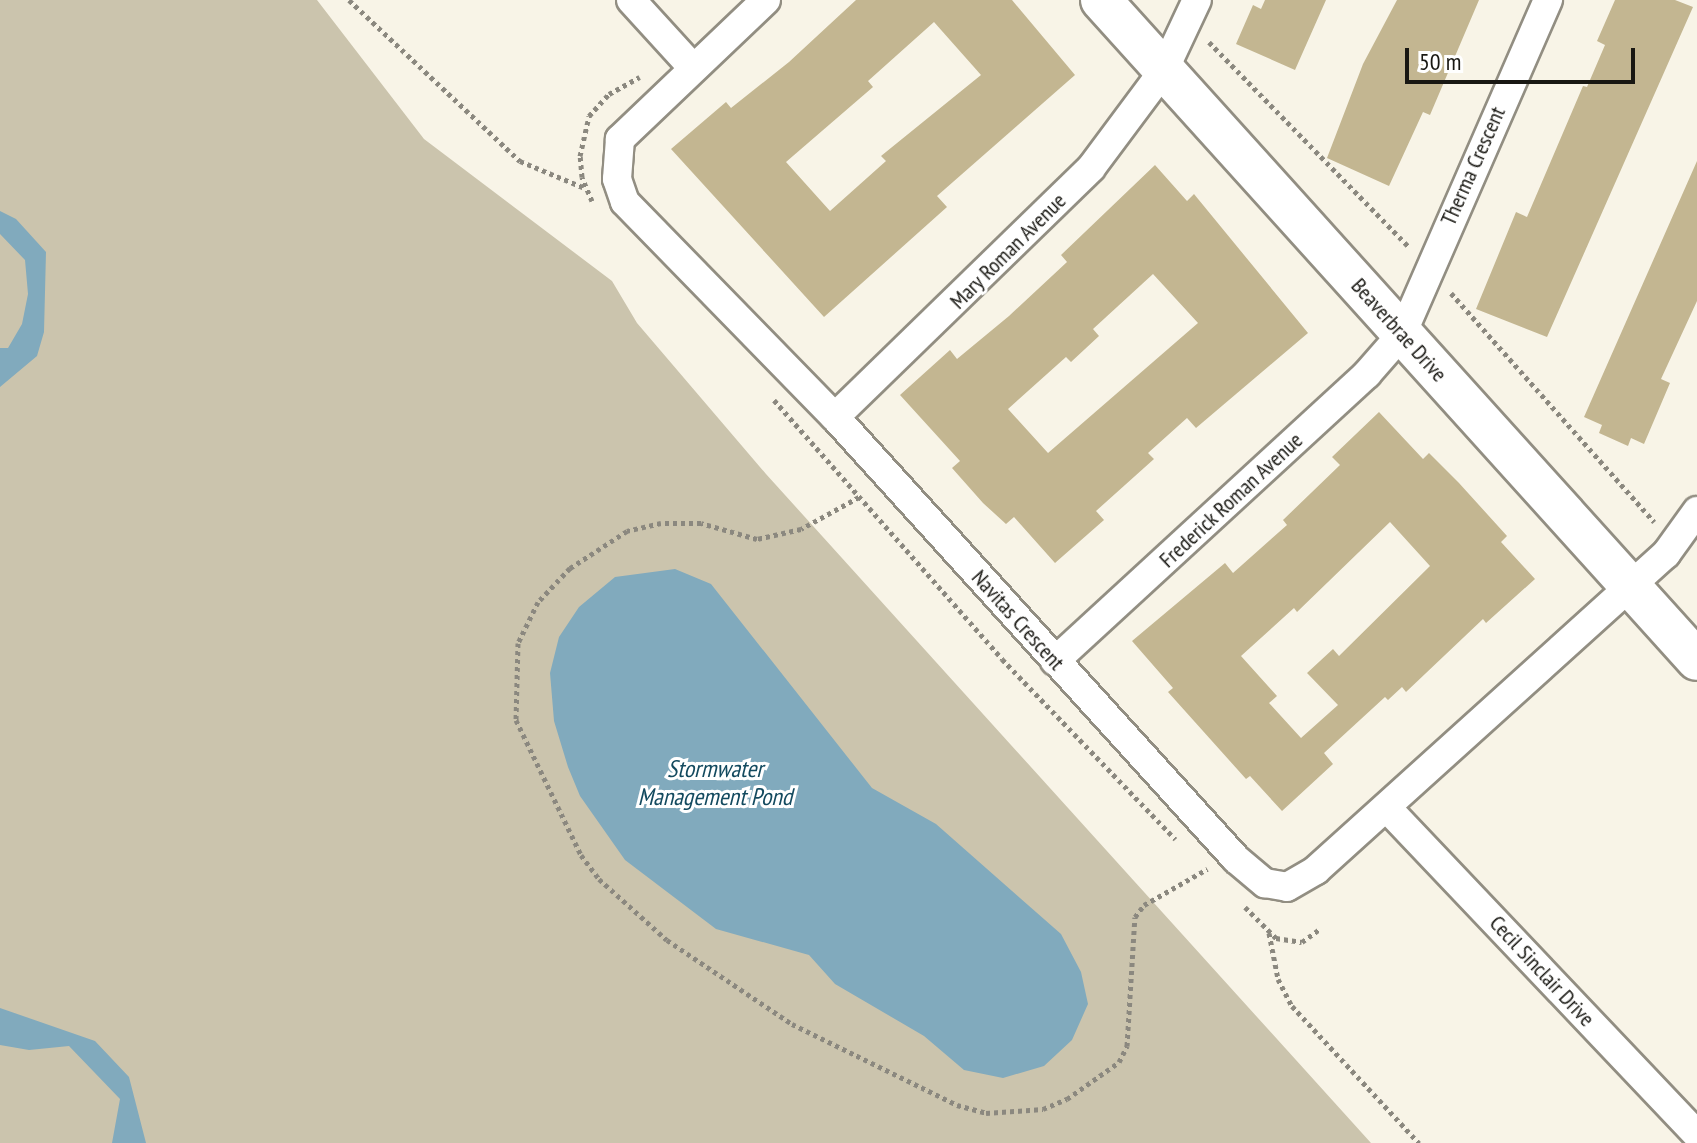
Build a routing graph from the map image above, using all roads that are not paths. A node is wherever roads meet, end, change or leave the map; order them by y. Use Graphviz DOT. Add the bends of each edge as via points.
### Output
graph roads {
  1 [pos="631,0"];
  2 [pos="766,0"];
  3 [pos="1101,0"];
  4 [pos="1197,0"];
  5 [pos="1548,0"];
  6 [pos="693,68"];
  7 [pos="1164,70"];
  8 [pos="1402,334"];
  9 [pos="835,417"];
  10 [pos="1697,511"];
  11 [pos="1630,587"];
  12 [pos="1697,660"];
  13 [pos="1055,661"];
  14 [pos="1387,808"];
  15 [pos="1697,1135"];
  1 -- 6 [label="street"];
  2 -- 6 [label="street, Navitas Crescent"];
  3 -- 7 [label="street, Beaverbrae Drive"];
  4 -- 7 [label="street, Mary Roman Avenue"];
  5 -- 8 [label="street, Therma Crescent"];
  6 -- 9 [label="street, Navitas Crescent" via="620,139 617,179 625,202"];
  7 -- 8 [label="street, Beaverbrae Drive"];
  7 -- 9 [label="street, Mary Roman Avenue" via="1091,168"];
  8 -- 11 [label="street, Beaverbrae Drive"];
  8 -- 13 [label="street, Frederick Roman Avenue" via="1367,374"];
  9 -- 13 [label="street, Navitas Crescent"];
  10 -- 11 [label="street" via="1666,554"];
  11 -- 12 [label="street, Beaverbrae Drive"];
  11 -- 14 [label="street, Navitas Crescent"];
  13 -- 14 [label="street, Navitas Crescent" via="1236,859 1265,883 1297,884"];
  14 -- 15 [label="street, Cecil Sinclair Drive"];
}
